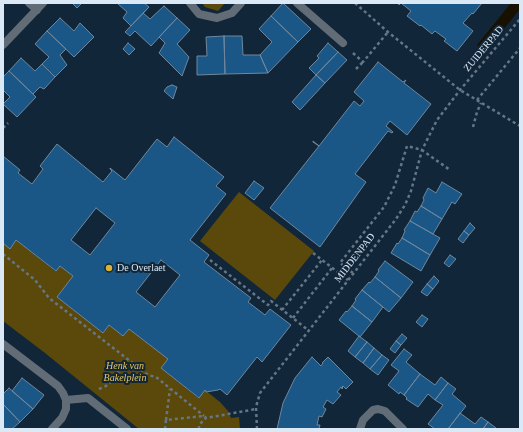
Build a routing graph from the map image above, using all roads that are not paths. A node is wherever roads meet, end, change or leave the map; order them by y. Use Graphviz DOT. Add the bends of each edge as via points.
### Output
graph roads {
  1 [pos="29,3"];
  2 [pos="43,3"];
  3 [pos="190,3"];
  4 [pos="241,3"];
  5 [pos="297,3"];
  6 [pos="37,10"];
  7 [pos="343,43"];
  8 [pos="3,45"];
  9 [pos="3,344"];
  10 [pos="66,400"];
  11 [pos="52,429"];
  12 [pos="127,429"];
  13 [pos="360,429"];
  14 [pos="402,429"];
  1 -- 6 [label="street"];
  2 -- 6 [label="street"];
  3 -- 4 [label="street" via="199,14 217,18 232,13"];
  5 -- 7 [label="street"];
  6 -- 8 [label="street"];
  9 -- 10 [label="street" via="58,386"];
  10 -- 11 [label="street" via="62,418"];
  10 -- 12 [label="street" via="88,398"];
  13 -- 14 [label="street" via="363,420 373,410 378,409 385,411"];
}
